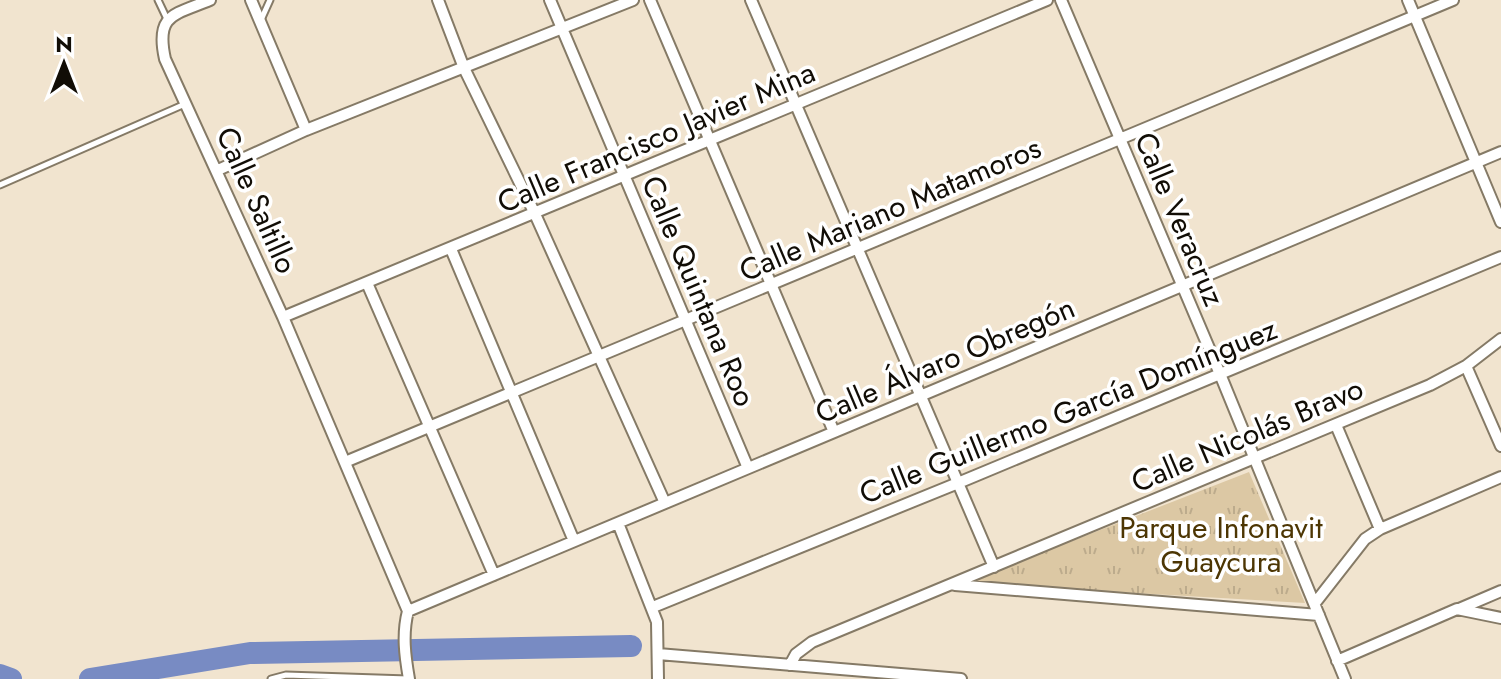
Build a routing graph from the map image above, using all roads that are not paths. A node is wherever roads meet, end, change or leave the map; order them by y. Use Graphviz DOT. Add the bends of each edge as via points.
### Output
graph roads {
  1 [pos="158,0"];
  2 [pos="210,0"];
  3 [pos="251,0"];
  4 [pos="270,0"];
  5 [pos="438,0"];
  6 [pos="550,0"];
  7 [pos="633,0"];
  8 [pos="650,0"];
  9 [pos="751,0"];
  10 [pos="1047,0"];
  11 [pos="1061,0"];
  12 [pos="1408,0"];
  13 [pos="1453,0"];
  14 [pos="1415,16"];
  15 [pos="167,20"];
  16 [pos="260,21"];
  17 [pos="562,29"];
  18 [pos="464,68"];
  19 [pos="186,104"];
  20 [pos="795,104"];
  21 [pos="306,130"];
  22 [pos="1121,139"];
  23 [pos="710,140"];
  24 [pos="1501,152"];
  25 [pos="1476,163"];
  26 [pos="218,170"];
  27 [pos="624,176"];
  28 [pos="0,185"];
  29 [pos="535,214"];
  30 [pos="1501,222"];
  31 [pos="857,248"];
  32 [pos="451,249"];
  33 [pos="1501,257"];
  34 [pos="367,283"];
  35 [pos="771,284"];
  36 [pos="1182,286"];
  37 [pos="283,317"];
  38 [pos="684,321"];
  39 [pos="1501,339"];
  40 [pos="597,356"];
  41 [pos="1466,366"];
  42 [pos="1220,374"];
  43 [pos="511,392"];
  44 [pos="921,396"];
  45 [pos="1336,425"];
  46 [pos="429,426"];
  47 [pos="834,432"];
  48 [pos="1501,446"];
  49 [pos="1254,458"];
  50 [pos="345,462"];
  51 [pos="748,468"];
  52 [pos="1501,477"];
  53 [pos="958,483"];
  54 [pos="665,503"];
  55 [pos="618,523"];
  56 [pos="1380,529"];
  57 [pos="574,541"];
  58 [pos="994,567"];
  59 [pos="494,575"];
  60 [pos="952,585"];
  61 [pos="1501,591"];
  62 [pos="1315,603"];
  63 [pos="653,607"];
  64 [pos="1457,609"];
  65 [pos="408,611"];
  66 [pos="1319,615"];
  67 [pos="1501,618"];
  68 [pos="658,654"];
  69 [pos="1337,661"];
  70 [pos="790,665"];
  71 [pos="874,675"];
  72 [pos="271,679"];
  73 [pos="409,679"];
  74 [pos="657,679"];
  75 [pos="961,679"];
  76 [pos="1345,679"];
  1 -- 15 [label="lane"];
  2 -- 15 [label="street"];
  3 -- 16 [label="street"];
  4 -- 16 [label="lane"];
  5 -- 18 [label="street"];
  6 -- 17 [label="street, Calle Quintana Roo"];
  7 -- 17 [label="street"];
  8 -- 23 [label="street"];
  9 -- 20 [label="street"];
  10 -- 20 [label="street, Calle Francisco Javier Mina"];
  11 -- 22 [label="street, Calle Veracruz"];
  12 -- 14 [label="street"];
  13 -- 14 [label="street, Calle Mariano Matamoros"];
  14 -- 22 [label="street, Calle Mariano Matamoros"];
  14 -- 25 [label="street"];
  15 -- 19 [label="street, Calle Saltillo" via="160,38"];
  16 -- 21 [label="street"];
  17 -- 18 [label="street"];
  17 -- 27 [label="street, Calle Quintana Roo"];
  18 -- 21 [label="street"];
  18 -- 29 [label="street"];
  19 -- 26 [label="street, Calle Saltillo"];
  19 -- 28 [label="lane"];
  20 -- 23 [label="street, Calle Francisco Javier Mina"];
  20 -- 31 [label="street"];
  21 -- 26 [label="street"];
  22 -- 31 [label="street, Calle Mariano Matamoros"];
  22 -- 36 [label="street, Calle Veracruz"];
  23 -- 27 [label="street, Calle Francisco Javier Mina"];
  23 -- 35 [label="street"];
  24 -- 25 [label="street, Calle Álvaro Obregón"];
  25 -- 30 [label="street"];
  25 -- 36 [label="street, Calle Álvaro Obregón"];
  26 -- 37 [label="street, Calle Saltillo"];
  27 -- 29 [label="street, Calle Francisco Javier Mina"];
  27 -- 38 [label="street, Calle Quintana Roo"];
  29 -- 32 [label="street, Calle Francisco Javier Mina"];
  29 -- 40 [label="street"];
  31 -- 35 [label="street, Calle Mariano Matamoros"];
  31 -- 44 [label="street"];
  32 -- 34 [label="street, Calle Francisco Javier Mina"];
  32 -- 43 [label="street"];
  33 -- 42 [label="street, Calle Guillermo García Domínguez"];
  34 -- 37 [label="street, Calle Francisco Javier Mina"];
  34 -- 46 [label="street"];
  35 -- 38 [label="street, Calle Mariano Matamoros"];
  35 -- 47 [label="street"];
  36 -- 42 [label="street, Calle Veracruz"];
  36 -- 44 [label="street, Calle Álvaro Obregón"];
  37 -- 50 [label="street, Calle Saltillo"];
  38 -- 40 [label="street, Calle Mariano Matamoros"];
  38 -- 51 [label="street, Calle Quintana Roo"];
  39 -- 41 [label="street, Calle Nicolás Bravo"];
  40 -- 43 [label="street, Calle Mariano Matamoros"];
  40 -- 54 [label="street"];
  41 -- 45 [label="street, Calle Nicolás Bravo"];
  41 -- 48 [label="street"];
  42 -- 49 [label="street, Calle Veracruz"];
  42 -- 53 [label="street, Calle Guillermo García Domínguez"];
  43 -- 46 [label="street, Calle Mariano Matamoros"];
  43 -- 57 [label="street"];
  44 -- 47 [label="street, Calle Álvaro Obregón"];
  44 -- 53 [label="street"];
  45 -- 49 [label="street, Calle Nicolás Bravo"];
  45 -- 56 [label="street"];
  46 -- 50 [label="street, Calle Mariano Matamoros"];
  46 -- 59 [label="street"];
  47 -- 51 [label="street, Calle Álvaro Obregón"];
  49 -- 58 [label="street, Calle Nicolás Bravo"];
  49 -- 62 [label="street, Calle Veracruz"];
  50 -- 65 [label="street, Calle Saltillo"];
  51 -- 54 [label="street, Calle Álvaro Obregón"];
  52 -- 56 [label="street"];
  53 -- 58 [label="street"];
  53 -- 63 [label="street, Calle Guillermo García Domínguez"];
  54 -- 55 [label="street, Calle Álvaro Obregón"];
  55 -- 57 [label="street, Calle Álvaro Obregón"];
  55 -- 63 [label="street"];
  56 -- 62 [label="street" via="1365,539"];
  57 -- 59 [label="street, Calle Álvaro Obregón"];
  58 -- 60 [label="street, Calle Nicolás Bravo"];
  59 -- 65 [label="street, Calle Álvaro Obregón"];
  60 -- 66 [label="street"];
  60 -- 70 [label="street, Calle Nicolás Bravo" via="812,642"];
  61 -- 64 [label="street"];
  62 -- 66 [label="street, Calle Veracruz"];
  63 -- 68 [label="street"];
  64 -- 67 [label="street"];
  64 -- 69 [label="street"];
  65 -- 73 [label="street" via="404,651"];
  66 -- 69 [label="street, Calle Veracruz"];
  68 -- 70 [label="street"];
  68 -- 74 [label="street"];
  69 -- 76 [label="street, Calle Veracruz"];
  70 -- 71 [label="street"];
  71 -- 75 [label="street"];
  72 -- 73 [label="lane"];
}
